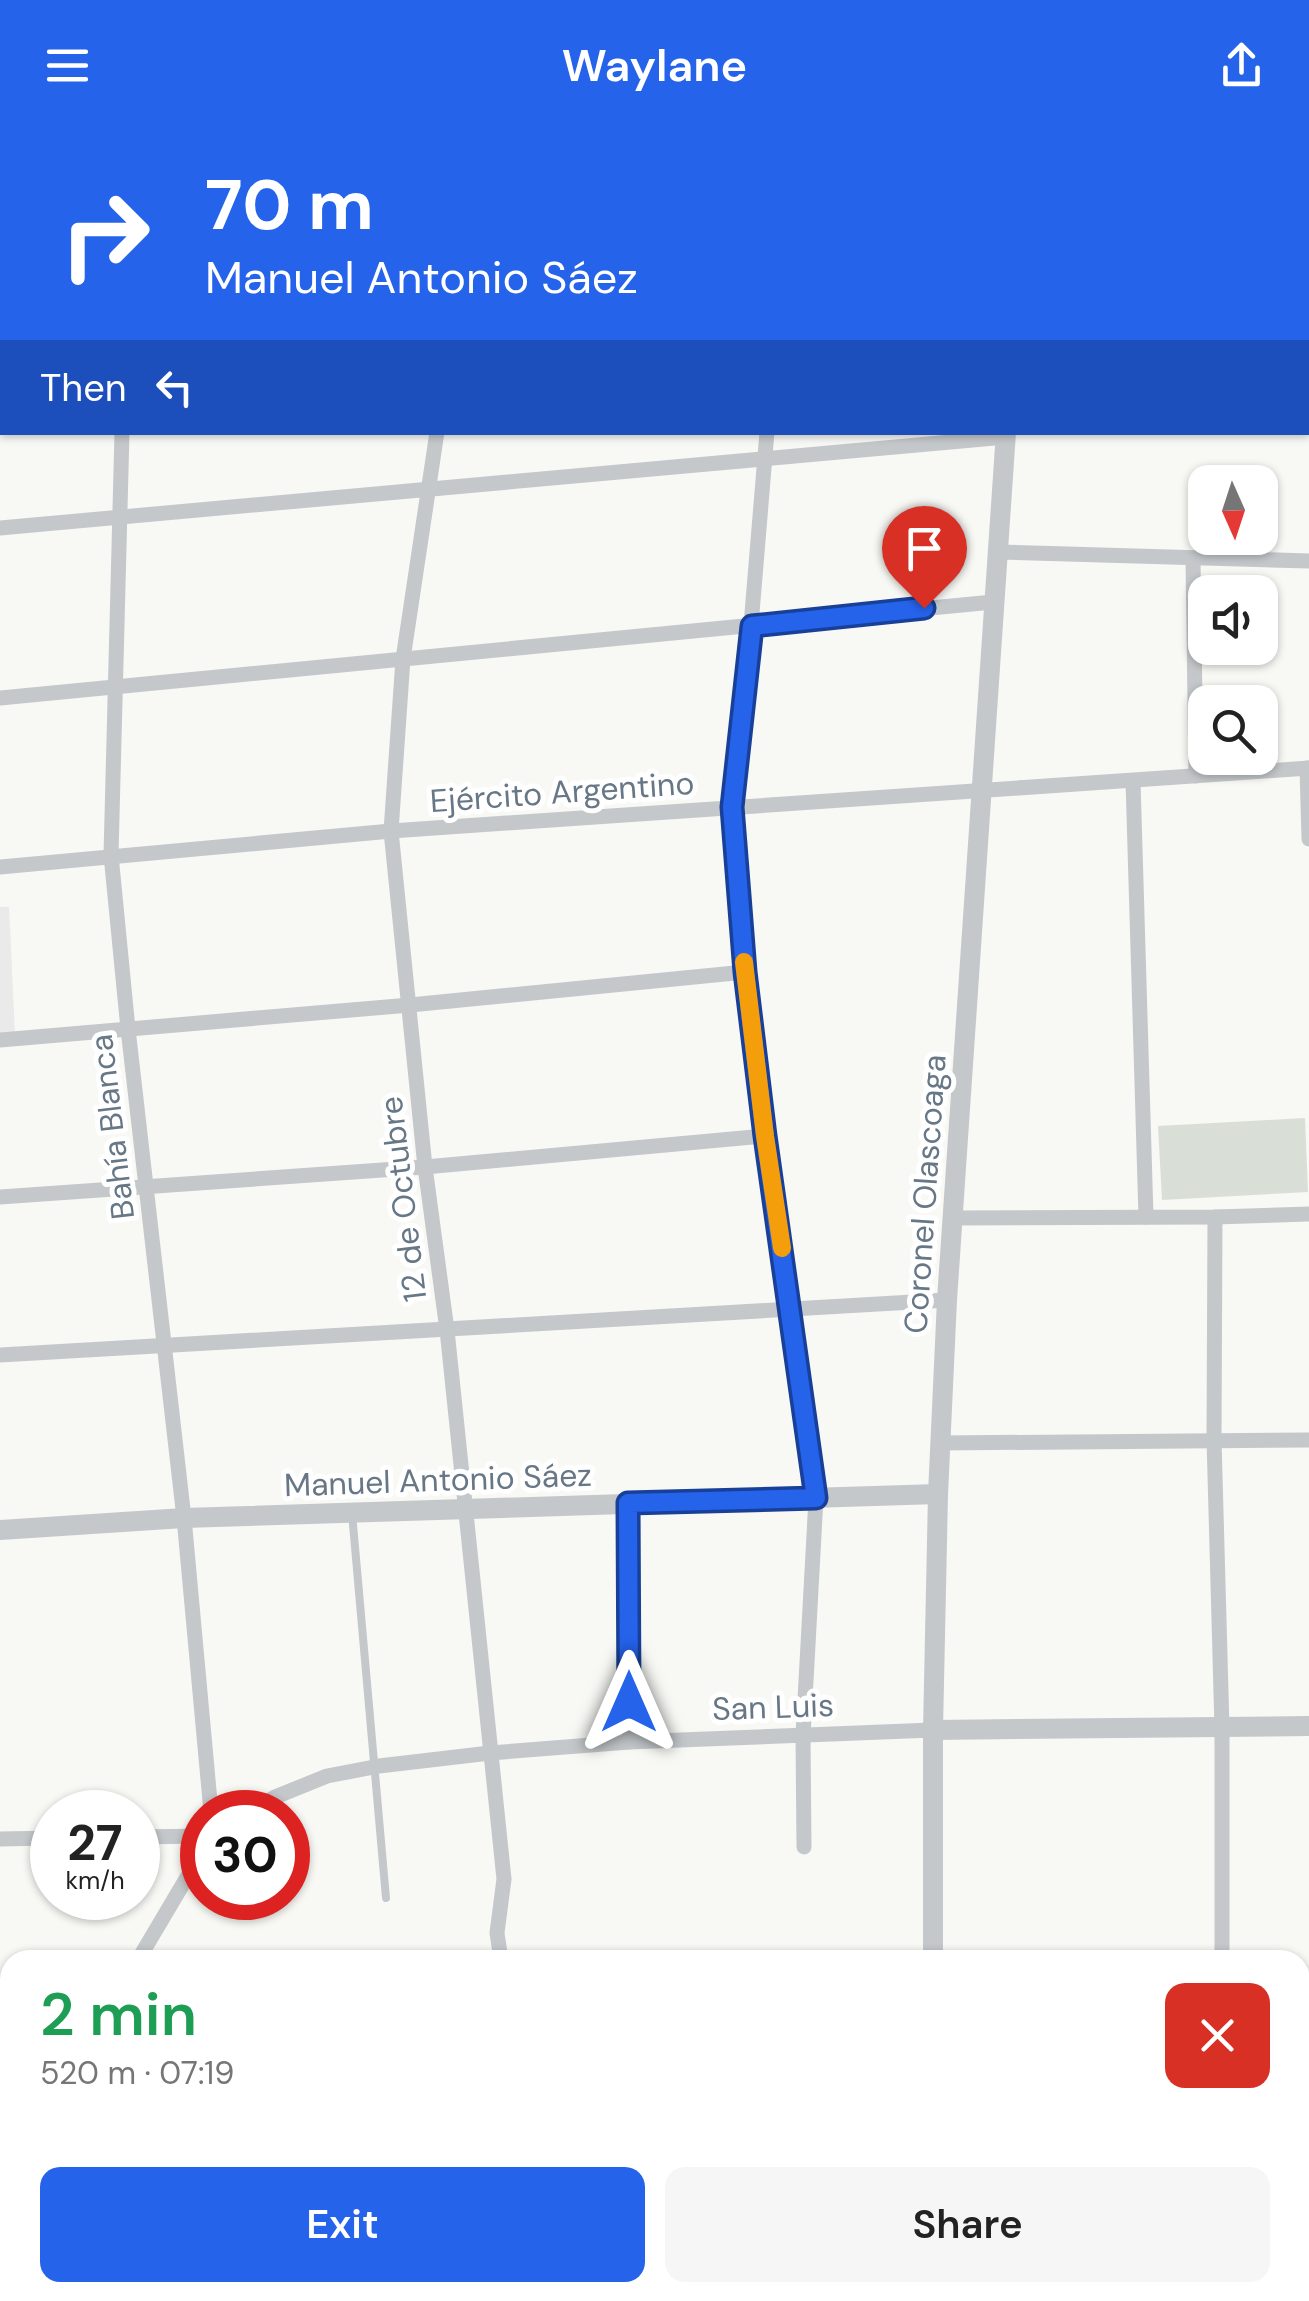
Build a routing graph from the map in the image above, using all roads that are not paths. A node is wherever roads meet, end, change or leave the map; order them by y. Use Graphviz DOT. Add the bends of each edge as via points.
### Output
graph roads {
  1 [pos="122,435"];
  2 [pos="437,435"];
  3 [pos="767,435"];
  4 [pos="1006,435"];
  5 [pos="764,459"];
  6 [pos="429,491"];
  7 [pos="119,518"];
  8 [pos="0,528"];
  9 [pos="996,552"];
  10 [pos="1193,559"];
  11 [pos="1309,562"];
  12 [pos="993,602"];
  13 [pos="752,626"];
  14 [pos="403,659"];
  15 [pos="114,687"];
  16 [pos="0,698"];
  17 [pos="1308,768"];
  18 [pos="1196,776"];
  19 [pos="1133,781"];
  20 [pos="981,790"];
  21 [pos="732,807"];
  22 [pos="391,831"];
  23 [pos="1309,839"];
  24 [pos="111,855"];
  25 [pos="0,867"];
  26 [pos="745,972"];
  27 [pos="410,1005"];
  28 [pos="128,1029"];
  29 [pos="0,1040"];
  30 [pos="765,1136"];
  31 [pos="425,1167"];
  32 [pos="147,1187"];
  33 [pos="0,1197"];
  34 [pos="1309,1214"];
  35 [pos="1146,1217"];
  36 [pos="954,1218"];
  37 [pos="1214,1218"];
  38 [pos="947,1300"];
  39 [pos="790,1307"];
  40 [pos="447,1330"];
  41 [pos="164,1344"];
  42 [pos="0,1355"];
  43 [pos="1214,1440"];
  44 [pos="1309,1440"];
  45 [pos="941,1443"];
  46 [pos="938,1494"];
  47 [pos="816,1498"];
  48 [pos="628,1503"];
  49 [pos="464,1510"];
  50 [pos="352,1513"];
  51 [pos="184,1518"];
  52 [pos="0,1530"];
  53 [pos="1309,1726"];
  54 [pos="1222,1728"];
  55 [pos="932,1730"];
  56 [pos="804,1736"];
  57 [pos="629,1742"];
  58 [pos="490,1752"];
  59 [pos="374,1767"];
  60 [pos="208,1790"];
  61 [pos="292,1790"];
  62 [pos="30,1838"];
  63 [pos="0,1839"];
  64 [pos="804,1847"];
  65 [pos="180,1889"];
  66 [pos="386,1898"];
  67 [pos="144,1950"];
  68 [pos="500,1950"];
  69 [pos="933,1950"];
  70 [pos="1222,1950"];
  1 -- 7 [label="street, Bahía Blanca"];
  2 -- 6 [label="street, 12 de Octubre"];
  3 -- 5 [label="street"];
  4 -- 5 [label="street"];
  4 -- 9 [label="street, Coronel Olascoaga"];
  5 -- 6 [label="street"];
  5 -- 13 [label="street"];
  6 -- 7 [label="street"];
  6 -- 14 [label="street, 12 de Octubre"];
  7 -- 8 [label="street"];
  7 -- 15 [label="street, Bahía Blanca"];
  9 -- 10 [label="street"];
  9 -- 12 [label="street, Coronel Olascoaga"];
  10 -- 11 [label="street"];
  10 -- 18 [label="street"];
  12 -- 13 [label="street"];
  12 -- 20 [label="street, Coronel Olascoaga"];
  13 -- 14 [label="street"];
  13 -- 21 [label="street"];
  14 -- 15 [label="street"];
  14 -- 22 [label="street, 12 de Octubre"];
  15 -- 16 [label="street"];
  15 -- 24 [label="street, Bahía Blanca"];
  17 -- 18 [label="street, Ejército Argentino"];
  17 -- 23 [label="street"];
  18 -- 19 [label="street, Ejército Argentino"];
  19 -- 20 [label="street, Ejército Argentino"];
  19 -- 35 [label="street"];
  20 -- 21 [label="street, Ejército Argentino"];
  20 -- 36 [label="street, Coronel Olascoaga"];
  21 -- 22 [label="street, Ejército Argentino"];
  21 -- 26 [label="street"];
  22 -- 24 [label="street, Ejército Argentino"];
  22 -- 27 [label="street, 12 de Octubre"];
  24 -- 25 [label="street, Ejército Argentino"];
  24 -- 28 [label="street, Bahía Blanca"];
  26 -- 27 [label="street"];
  26 -- 30 [label="street"];
  27 -- 28 [label="street"];
  27 -- 31 [label="street, 12 de Octubre"];
  28 -- 29 [label="street"];
  28 -- 32 [label="street, Bahía Blanca"];
  30 -- 31 [label="street"];
  30 -- 39 [label="street"];
  31 -- 32 [label="street"];
  31 -- 40 [label="street, 12 de Octubre"];
  32 -- 33 [label="street"];
  32 -- 41 [label="street, Bahía Blanca"];
  34 -- 37 [label="street"];
  35 -- 36 [label="street"];
  35 -- 37 [label="street"];
  36 -- 38 [label="street, Coronel Olascoaga"];
  37 -- 43 [label="street"];
  38 -- 39 [label="street"];
  38 -- 45 [label="street, Coronel Olascoaga"];
  39 -- 40 [label="street"];
  39 -- 47 [label="street"];
  40 -- 41 [label="street"];
  40 -- 49 [label="street, 12 de Octubre"];
  41 -- 42 [label="street"];
  41 -- 51 [label="street, Bahía Blanca"];
  43 -- 44 [label="street"];
  43 -- 45 [label="street"];
  43 -- 54 [label="street"];
  45 -- 46 [label="street, Coronel Olascoaga"];
  46 -- 47 [label="street, Manuel Antonio Sáez"];
  46 -- 55 [label="street, Coronel Olascoaga"];
  47 -- 48 [label="street, Manuel Antonio Sáez"];
  47 -- 56 [label="street"];
  48 -- 49 [label="street, Manuel Antonio Sáez"];
  48 -- 57 [label="street"];
  49 -- 50 [label="street, Manuel Antonio Sáez"];
  49 -- 58 [label="street, 12 de Octubre"];
  50 -- 51 [label="street, Manuel Antonio Sáez"];
  50 -- 59 [label="lane"];
  51 -- 52 [label="street, Manuel Antonio Sáez"];
  51 -- 60 [label="street, Bahía Blanca"];
  53 -- 54 [label="street, San Luis"];
  54 -- 55 [label="street, San Luis"];
  54 -- 70 [label="street"];
  55 -- 56 [label="street, San Luis"];
  55 -- 69 [label="street, Coronel Olascoaga"];
  56 -- 57 [label="street, San Luis"];
  56 -- 64 [label="street"];
  57 -- 58 [label="street, San Luis"];
  58 -- 59 [label="street, San Luis"];
  58 -- 68 [label="street, 12 de Octubre" via="504,1879"];
  59 -- 61 [label="street, San Luis"];
  59 -- 66 [label="lane"];
  62 -- 63 [label="street"];
  65 -- 67 [label="street"];
}
